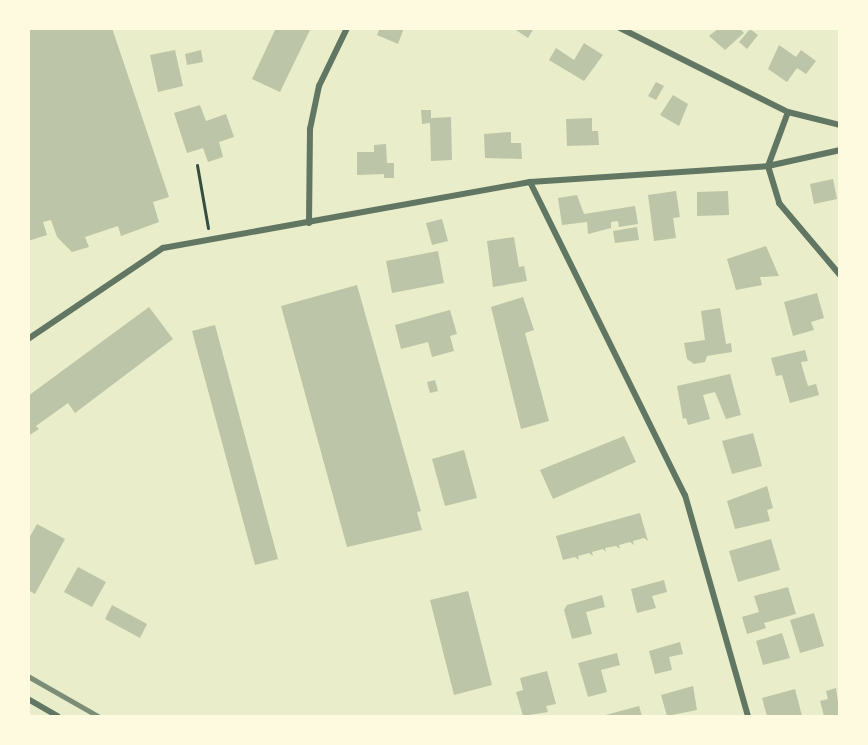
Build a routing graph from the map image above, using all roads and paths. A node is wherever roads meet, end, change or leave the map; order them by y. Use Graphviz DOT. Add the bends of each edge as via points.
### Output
graph roads {
  1 [pos="347,28"];
  2 [pos="620,28"];
  3 [pos="788,112"];
  4 [pos="840,125"];
  5 [pos="840,150"];
  6 [pos="197,165"];
  7 [pos="768,166"];
  8 [pos="530,182"];
  9 [pos="309,223"];
  10 [pos="208,227"];
  11 [pos="840,275"];
  12 [pos="28,339"];
  13 [pos="28,699"];
  14 [pos="58,717"];
  15 [pos="748,717"];
  1 -- 9 [label="street" via="319,86 309,129"];
  2 -- 3 [label="street"];
  3 -- 4 [label="street"];
  3 -- 7 [label="street"];
  5 -- 7 [label="street"];
  6 -- 10 [label="path"];
  7 -- 8 [label="street"];
  7 -- 11 [label="street" via="779,203"];
  8 -- 9 [label="street"];
  8 -- 15 [label="street" via="686,495"];
  9 -- 12 [label="street" via="163,248"];
  13 -- 14 [label="street"];
}
